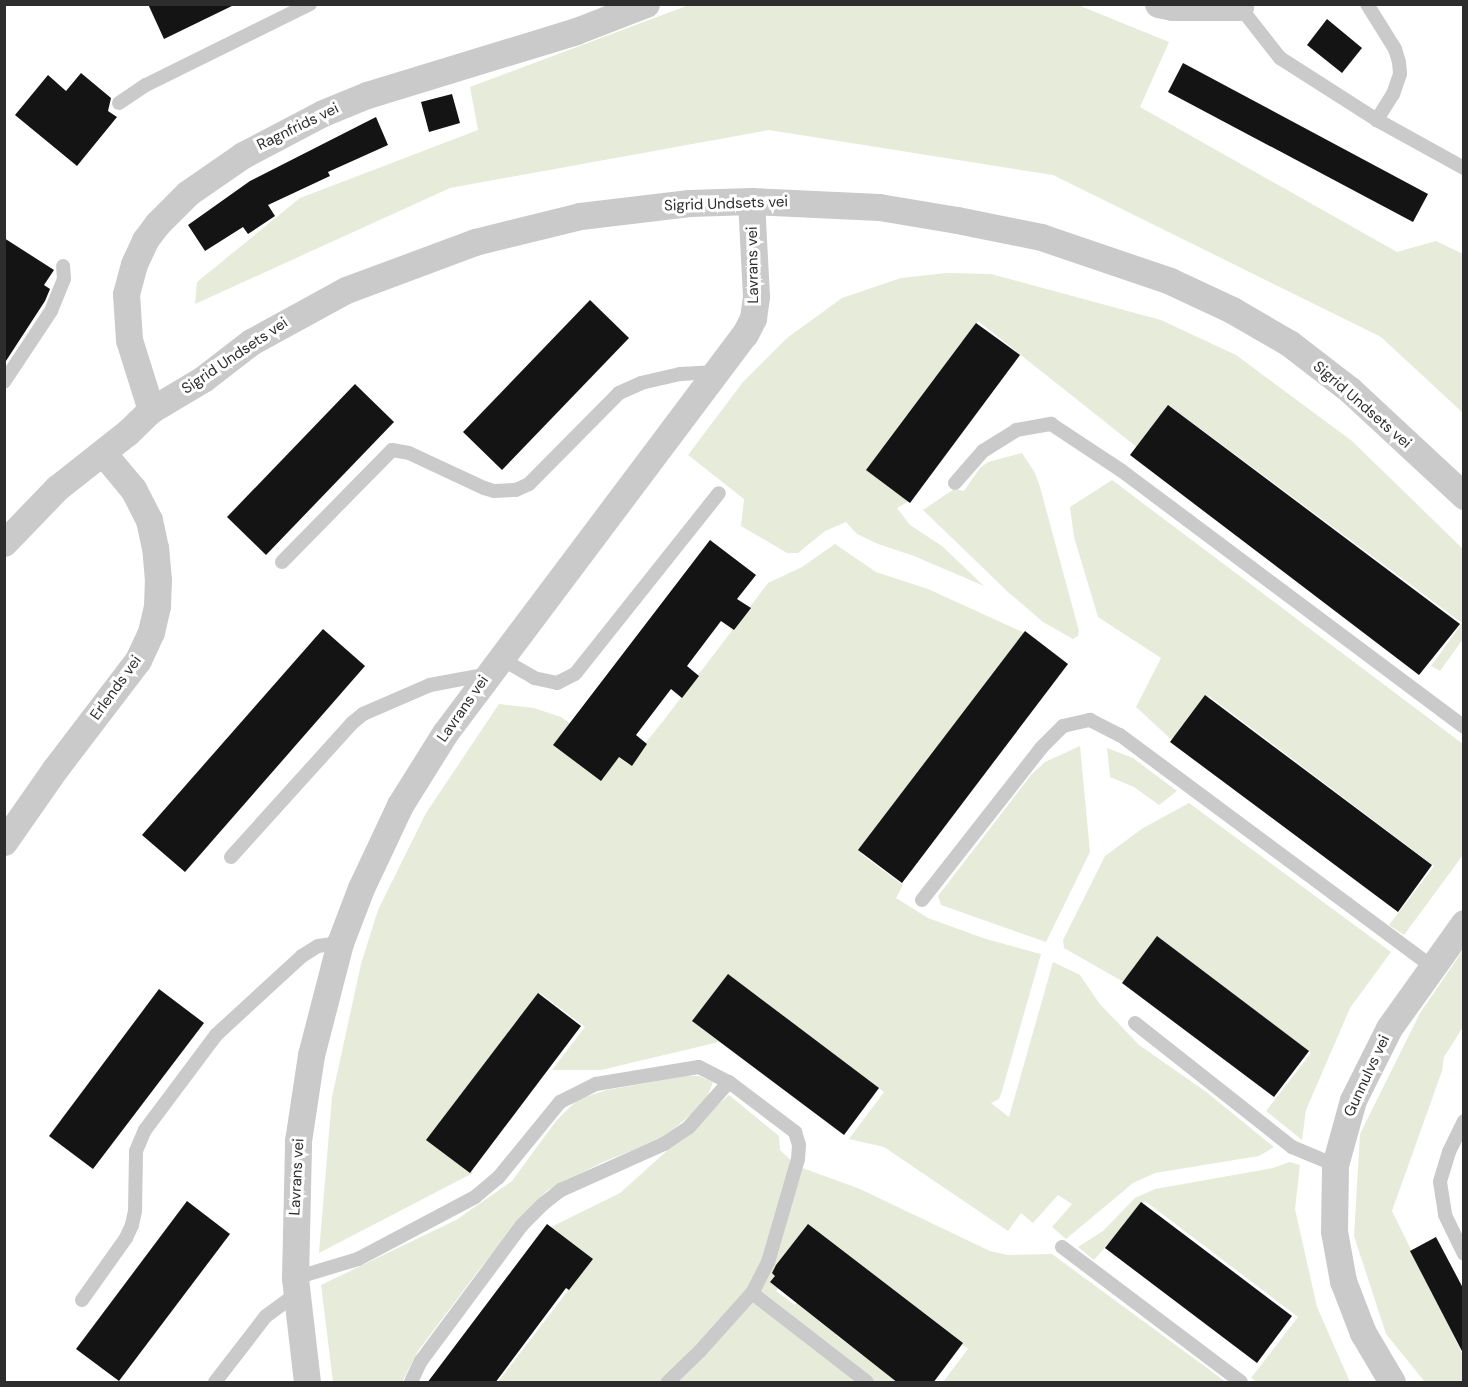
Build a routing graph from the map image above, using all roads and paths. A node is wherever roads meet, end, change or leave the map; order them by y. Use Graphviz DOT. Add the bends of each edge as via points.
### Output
graph roads {
  1 [pos="310,4"];
  2 [pos="646,4"];
  3 [pos="1158,4"];
  4 [pos="1367,4"];
  5 [pos="1240,7"];
  6 [pos="119,103"];
  7 [pos="1377,120"];
  8 [pos="1464,168"];
  9 [pos="751,201"];
  10 [pos="63,266"];
  11 [pos="717,372"];
  12 [pos="4,382"];
  13 [pos="151,410"];
  14 [pos="103,453"];
  15 [pos="955,483"];
  16 [pos="719,493"];
  17 [pos="1464,496"];
  18 [pos="4,543"];
  19 [pos="282,562"];
  20 [pos="494,666"];
  21 [pos="1464,727"];
  22 [pos="4,842"];
  23 [pos="231,857"];
  24 [pos="922,900"];
  25 [pos="1464,923"];
  26 [pos="340,943"];
  27 [pos="1432,967"];
  28 [pos="1135,1023"];
  29 [pos="729,1082"];
  30 [pos="1464,1122"];
  31 [pos="1335,1165"];
  32 [pos="1458,1234"];
  33 [pos="1062,1247"];
  34 [pos="1464,1254"];
  35 [pos="295,1286"];
  36 [pos="752,1293"];
  37 [pos="81,1300"];
  38 [pos="215,1383"];
  39 [pos="307,1383"];
  40 [pos="411,1383"];
  41 [pos="668,1383"];
  42 [pos="867,1383"];
  43 [pos="1241,1383"];
  44 [pos="1392,1383"];
  1 -- 6 [label="lane" via="146,85"];
  2 -- 13 [label="street, Ragnfrids vei" via="576,31 367,95 323,113 243,154 188,192 145,240 126,294 129,340"];
  3 -- 5 [label="street"];
  4 -- 7 [label="lane" via="1399,62 1400,74 1393,94"];
  5 -- 7 [label="lane" via="1280,58"];
  7 -- 8 [label="lane"];
  9 -- 11 [label="street, Lavrans vei" via="756,274 753,318 746,334"];
  9 -- 13 [label="street, Sigrid Undsets vei" via="580,216 475,242 387,274 298,315 250,342 203,379"];
  9 -- 17 [label="street, Sigrid Undsets vei" via="879,207 957,220 1041,237 1170,280 1289,343 1350,390"];
  10 -- 12 [label="lane" via="64,279 53,308"];
  11 -- 19 [label="lane" via="680,374 641,383 620,393 529,484 516,490 484,488 410,453 392,450"];
  11 -- 20 [label="street, Lavrans vei"];
  13 -- 14 [label="street, Sigrid Undsets vei"];
  14 -- 18 [label="street, Sigrid Undsets vei" via="57,488"];
  14 -- 22 [label="street, Erlends vei" via="133,489 149,520 158,580 152,632 138,660"];
  15 -- 21 [label="lane" via="983,451 1016,430 1051,424 1122,471"];
  16 -- 20 [label="lane" via="575,674 557,683"];
  20 -- 23 [label="lane" via="430,685 363,714"];
  20 -- 26 [label="street, Lavrans vei" via="445,733 400,805"];
  24 -- 27 [label="lane" via="1041,748 1063,726 1090,720 1120,735"];
  25 -- 27 [label="street, Gunnulvs vei"];
  26 -- 35 [label="street, Lavrans vei" via="311,1054 298,1141"];
  26 -- 37 [label="lane" via="318,946 302,956 242,1011 203,1051 158,1112 136,1151 132,1226"];
  27 -- 31 [label="street, Gunnulvs vei" via="1389,1028 1369,1066 1353,1100"];
  28 -- 31 [label="lane" via="1292,1147"];
  29 -- 35 [label="lane" via="699,1067 623,1078 582,1090 549,1112 498,1178 475,1197 358,1259"];
  29 -- 36 [label="lane" via="795,1132 799,1146 768,1262"];
  29 -- 40 [label="lane" via="689,1127 664,1144 561,1190 543,1204 515,1234 421,1361"];
  30 -- 32 [label="lane" via="1440,1182 1445,1215"];
  31 -- 44 [label="street, Gunnulvs vei" via="1334,1231 1343,1281 1363,1333"];
  32 -- 34 [label="lane"];
  33 -- 43 [label="lane"];
  35 -- 38 [label="lane" via="266,1316"];
  35 -- 39 [label="street, Lavrans vei"];
  36 -- 41 [label="lane"];
  36 -- 42 [label="lane"];
}
